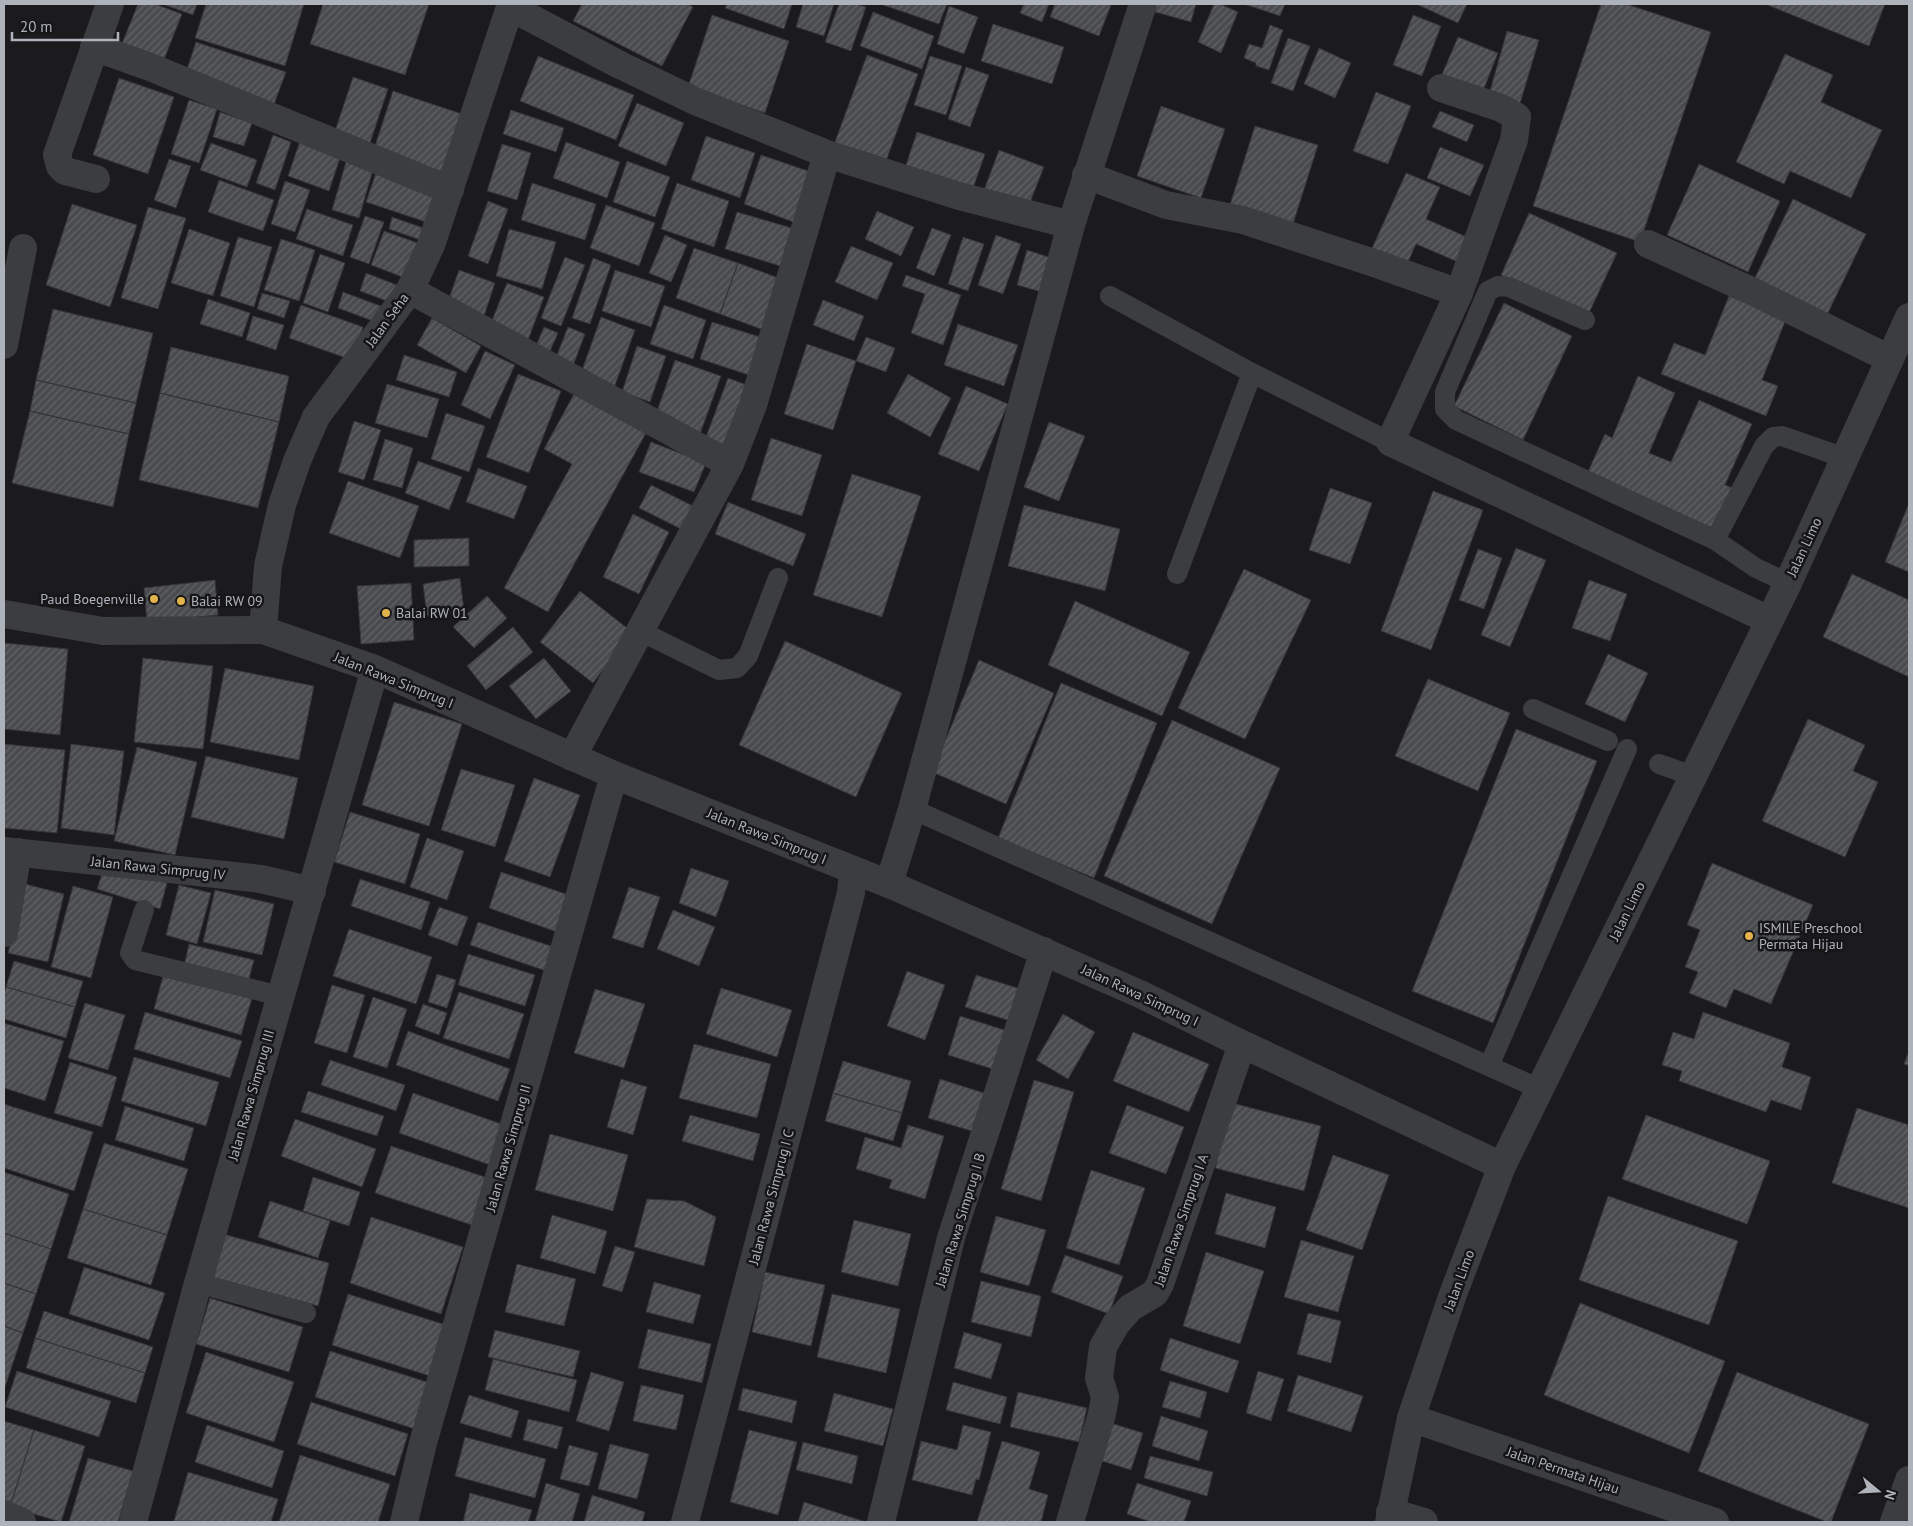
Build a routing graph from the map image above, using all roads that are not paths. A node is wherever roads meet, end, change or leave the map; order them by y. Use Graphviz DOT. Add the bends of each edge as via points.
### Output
graph roads {
  1 [pos="110,4"];
  2 [pos="1143,4"];
  3 [pos="511,6"];
  4 [pos="94,47"];
  5 [pos="1441,88"];
  6 [pos="827,154"];
  7 [pos="1086,175"];
  8 [pos="96,179"];
  9 [pos="450,190"];
  10 [pos="1071,225"];
  11 [pos="1648,244"];
  12 [pos="23,248"];
  13 [pos="410,290"];
  14 [pos="1459,293"];
  15 [pos="1110,296"];
  16 [pos="1909,317"];
  17 [pos="1585,320"];
  18 [pos="4,345"];
  19 [pos="1890,358"];
  20 [pos="1252,373"];
  21 [pos="1390,442"];
  22 [pos="1845,458"];
  23 [pos="730,464"];
  24 [pos="1715,540"];
  25 [pos="1178,574"];
  26 [pos="778,578"];
  27 [pos="1788,583"];
  28 [pos="4,614"];
  29 [pos="1769,620"];
  30 [pos="263,630"];
  31 [pos="640,631"];
  32 [pos="375,669"];
  33 [pos="1533,709"];
  34 [pos="1608,741"];
  35 [pos="1626,750"];
  36 [pos="572,756"];
  37 [pos="1659,764"];
  38 [pos="614,775"];
  39 [pos="1693,776"];
  40 [pos="912,809"];
  41 [pos="11,851"];
  42 [pos="853,870"];
  43 [pos="889,884"];
  44 [pos="312,891"];
  45 [pos="144,910"];
  46 [pos="4,933"];
  47 [pos="1044,951"];
  48 [pos="280,996"];
  49 [pos="1242,1044"];
  50 [pos="1489,1066"];
  51 [pos="1540,1089"];
  52 [pos="1502,1166"];
  53 [pos="198,1283"];
  54 [pos="306,1313"];
  55 [pos="1411,1418"];
  56 [pos="1909,1480"];
  57 [pos="4,1514"];
  58 [pos="1389,1517"];
  59 [pos="22,1522"];
  60 [pos="133,1522"];
  61 [pos="404,1522"];
  62 [pos="685,1522"];
  63 [pos="881,1522"];
  64 [pos="1070,1522"];
  65 [pos="1424,1522"];
  66 [pos="1715,1522"];
  67 [pos="1894,1522"];
  1 -- 4 [label="street"];
  2 -- 7 [label="street"];
  3 -- 6 [label="street" via="695,101"];
  3 -- 9 [label="street, Jalan Seha"];
  4 -- 8 [label="street" via="57,155 65,171"];
  4 -- 9 [label="street"];
  5 -- 14 [label="street" via="1517,117 1514,140"];
  6 -- 10 [label="street" via="959,196"];
  6 -- 23 [label="street" via="753,405"];
  7 -- 10 [label="street"];
  7 -- 14 [label="street" via="1166,205 1243,220"];
  9 -- 13 [label="street, Jalan Seha" via="432,245"];
  10 -- 40 [label="street"];
  11 -- 19 [label="street"];
  12 -- 18 [label="street"];
  13 -- 23 [label="street"];
  13 -- 30 [label="street, Jalan Seha" via="316,417 296,461 268,566"];
  14 -- 21 [label="street"];
  15 -- 20 [label="lane"];
  16 -- 19 [label="street, Jalan Limo"];
  17 -- 24 [label="lane" via="1509,287 1498,286 1488,291 1445,392 1445,409 1456,420"];
  19 -- 22 [label="street, Jalan Limo"];
  20 -- 21 [label="lane"];
  20 -- 25 [label="lane"];
  21 -- 29 [label="street"];
  22 -- 24 [label="lane" via="1782,436 1773,437 1764,446"];
  22 -- 27 [label="street, Jalan Limo"];
  23 -- 31 [label="street"];
  24 -- 27 [label="lane" via="1756,568"];
  26 -- 31 [label="lane" via="748,656 737,668 719,670"];
  27 -- 29 [label="street, Jalan Limo"];
  28 -- 30 [label="street, Jalan Rawa Simprug I" via="103,631"];
  29 -- 39 [label="street, Jalan Limo"];
  30 -- 32 [label="street, Jalan Rawa Simprug I"];
  31 -- 36 [label="street"];
  32 -- 36 [label="street, Jalan Rawa Simprug I"];
  32 -- 44 [label="street, Jalan Rawa Simprug III"];
  33 -- 34 [label="lane"];
  35 -- 50 [label="lane"];
  36 -- 38 [label="street, Jalan Rawa Simprug I"];
  37 -- 39 [label="lane"];
  38 -- 42 [label="street, Jalan Rawa Simprug I"];
  38 -- 61 [label="street, Jalan Rawa Simprug II" via="426,1434"];
  39 -- 51 [label="street, Jalan Limo"];
  40 -- 43 [label="street"];
  40 -- 50 [label="lane"];
  41 -- 44 [label="street, Jalan Rawa Simprug IV" via="261,879"];
  41 -- 46 [label="street"];
  42 -- 43 [label="street, Jalan Rawa Simprug I"];
  42 -- 62 [label="street, Jalan Rawa Simprug I C" via="850,893"];
  43 -- 47 [label="street, Jalan Rawa Simprug I"];
  44 -- 48 [label="street, Jalan Rawa Simprug III"];
  45 -- 48 [label="lane" via="130,953 135,960"];
  47 -- 49 [label="street, Jalan Rawa Simprug I"];
  47 -- 63 [label="street, Jalan Rawa Simprug I B" via="951,1238"];
  48 -- 53 [label="street, Jalan Rawa Simprug III"];
  49 -- 52 [label="street, Jalan Rawa Simprug I"];
  49 -- 64 [label="street, Jalan Rawa Simprug I A" via="1156,1293 1130,1308 1103,1347 1099,1378 1105,1397 1102,1414"];
  50 -- 51 [label="lane"];
  51 -- 52 [label="street, Jalan Limo"];
  52 -- 55 [label="street, Jalan Limo" via="1453,1294"];
  53 -- 54 [label="lane"];
  53 -- 60 [label="street, Jalan Rawa Simprug III"];
  55 -- 58 [label="street, Jalan Limo"];
  55 -- 66 [label="street, Jalan Permata Hijau"];
  56 -- 67 [label="street"];
  57 -- 59 [label="street"];
  58 -- 65 [label="street"];
}
